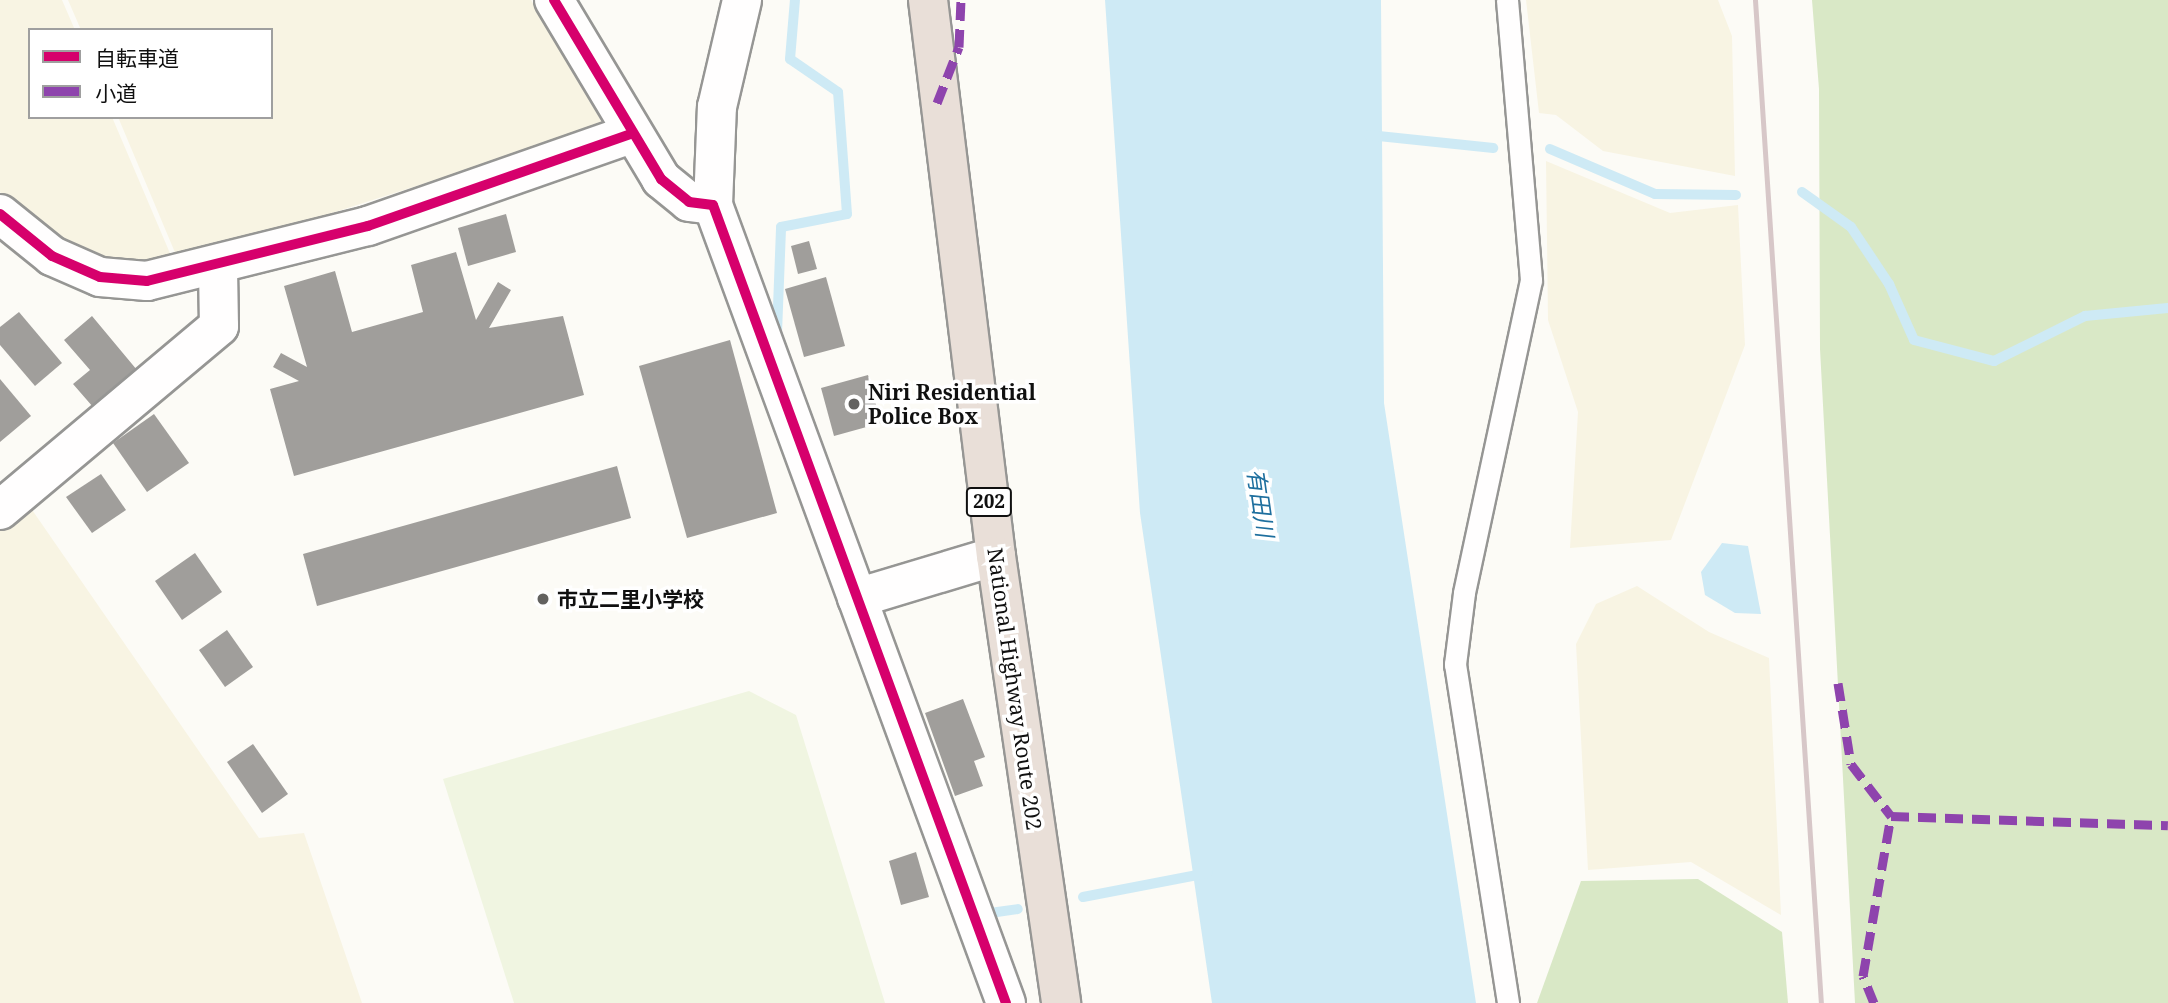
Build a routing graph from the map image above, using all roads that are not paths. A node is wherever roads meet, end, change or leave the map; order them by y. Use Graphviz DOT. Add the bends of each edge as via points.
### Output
graph roads {
  1 [pos="554,0"];
  2 [pos="742,0"];
  3 [pos="928,0"];
  4 [pos="1507,0"];
  5 [pos="631,134"];
  6 [pos="713,205"];
  7 [pos="0,214"];
  8 [pos="218,268"];
  9 [pos="0,510"];
  10 [pos="996,556"];
  11 [pos="857,598"];
  12 [pos="1006,1003"];
  13 [pos="1060,1003"];
  14 [pos="1508,1003"];
  1 -- 5 [label="street"];
  2 -- 6 [label="street" via="717,107"];
  3 -- 10 [label="highway, National Highway Route 202 / 202"];
  4 -- 14 [label="lane" via="1531,280 1464,593 1455,664"];
  5 -- 6 [label="street" via="661,179 689,202"];
  5 -- 8 [label="street" via="368,226"];
  6 -- 11 [label="street"];
  7 -- 8 [label="street" via="52,256 100,277 147,281"];
  8 -- 9 [label="street" via="219,326"];
  10 -- 11 [label="street"];
  10 -- 13 [label="highway, National Highway Route 202 / 202"];
  11 -- 12 [label="street"];
}
